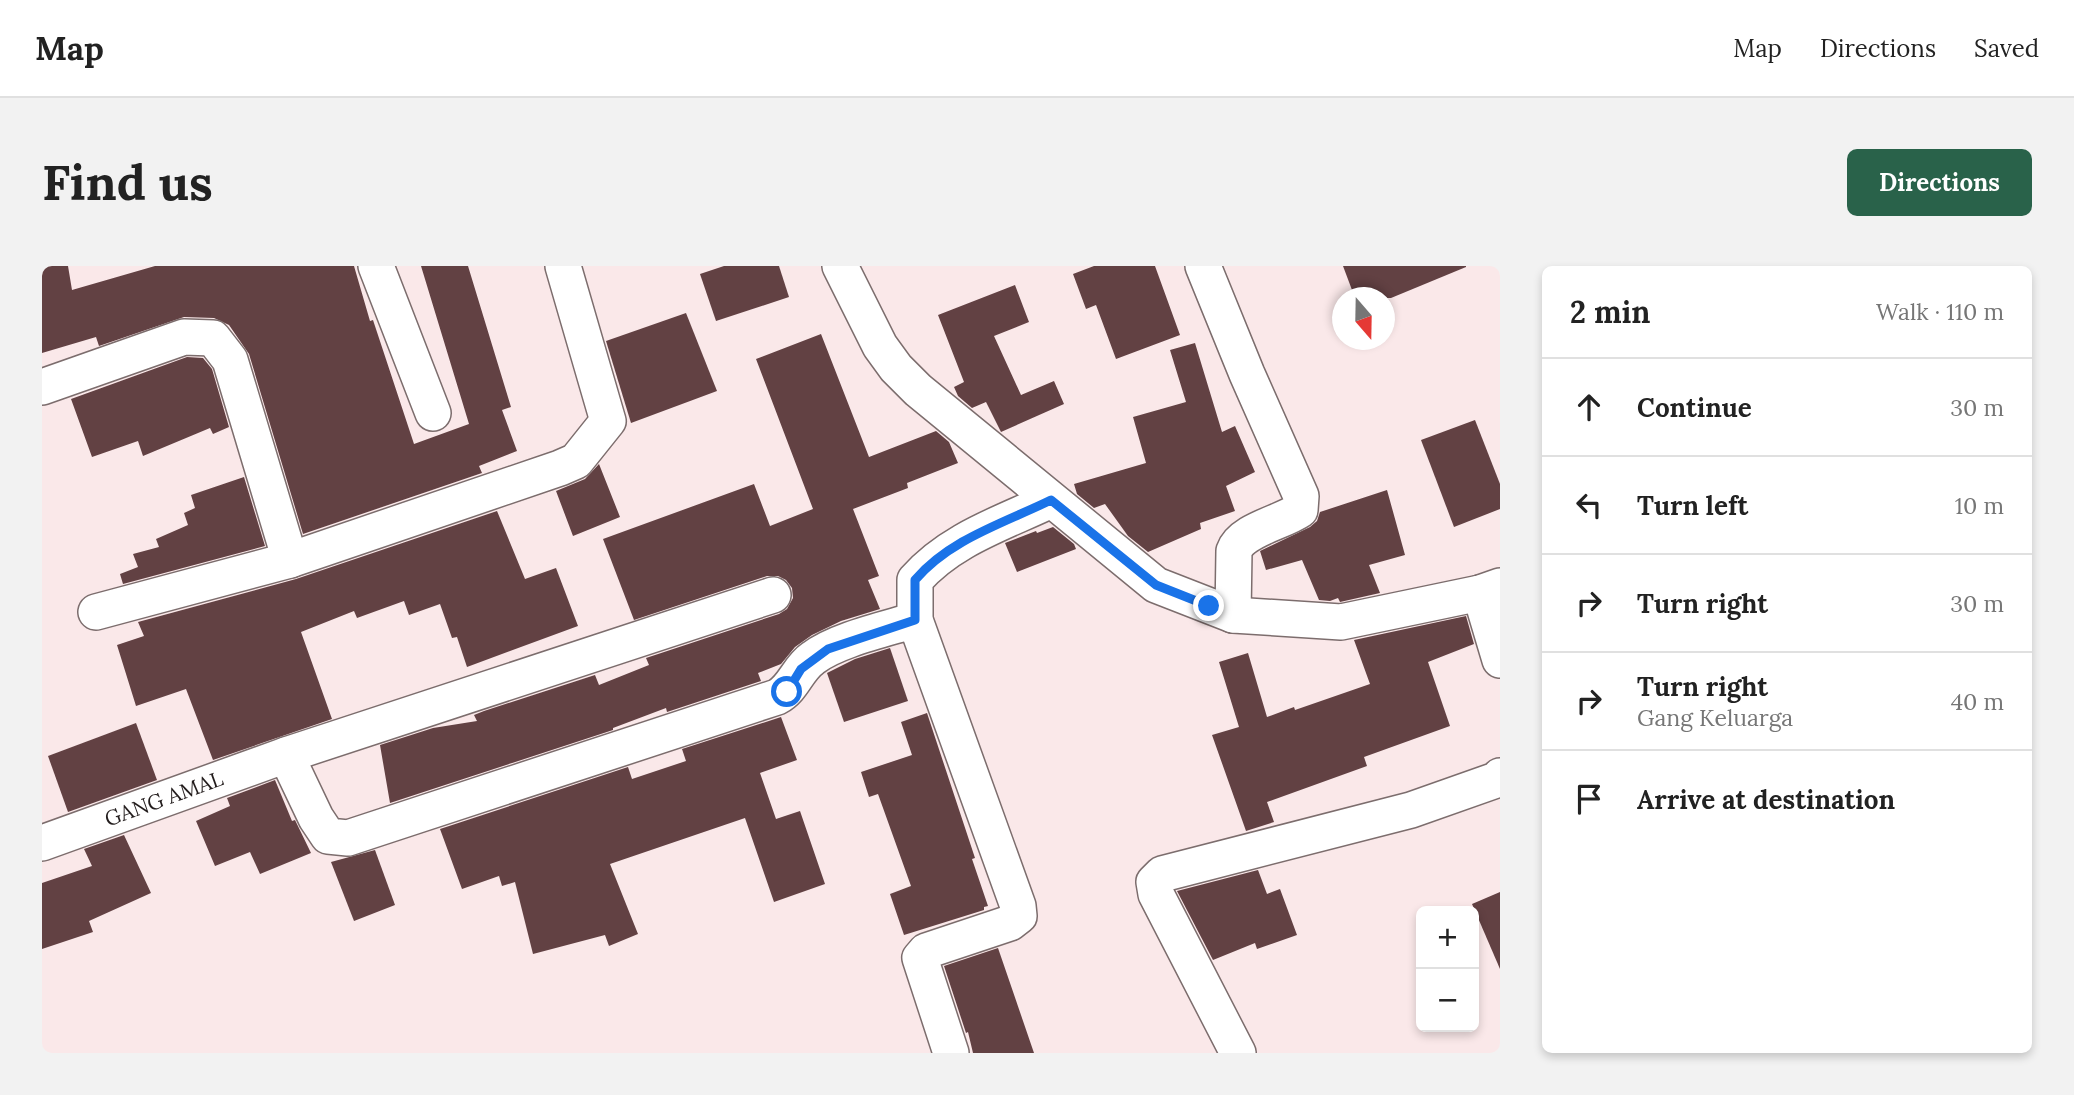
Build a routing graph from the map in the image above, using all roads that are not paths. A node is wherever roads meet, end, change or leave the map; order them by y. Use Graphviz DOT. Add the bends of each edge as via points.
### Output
graph roads {
  1 [pos="376,266"];
  2 [pos="563,266"];
  3 [pos="840,266"];
  4 [pos="1203,266"];
  5 [pos="42,387"];
  6 [pos="432,413"];
  7 [pos="1051,500"];
  8 [pos="290,560"];
  9 [pos="1490,589"];
  10 [pos="773,595"];
  11 [pos="1221,610"];
  12 [pos="96,612"];
  13 [pos="915,620"];
  14 [pos="1500,660"];
  15 [pos="286,755"];
  16 [pos="1500,776"];
  17 [pos="42,844"];
  18 [pos="951,1053"];
  19 [pos="1238,1053"];
  1 -- 6 [label="street"];
  2 -- 8 [label="street" via="608,421 576,461"];
  3 -- 7 [label="street" via="896,368"];
  4 -- 11 [label="street" via="1301,495 1300,510 1237,542"];
  5 -- 8 [label="street" via="184,337 213,338 230,360"];
  7 -- 11 [label="street" via="1156,585"];
  7 -- 13 [label="street" via="952,546 928,565 915,580"];
  8 -- 12 [label="street"];
  9 -- 11 [label="street" via="1341,622"];
  9 -- 14 [label="street"];
  10 -- 15 [label="street, GANG AMAL"];
  13 -- 15 [label="street" via="828,649 801,669 792,686 777,697 348,838 328,836"];
  13 -- 18 [label="street" via="1018,906 1018,916 1010,923 926,951 920,958"];
  15 -- 17 [label="street, GANG AMAL"];
  16 -- 19 [label="street" via="1411,810 1162,874 1154,882"];
}
